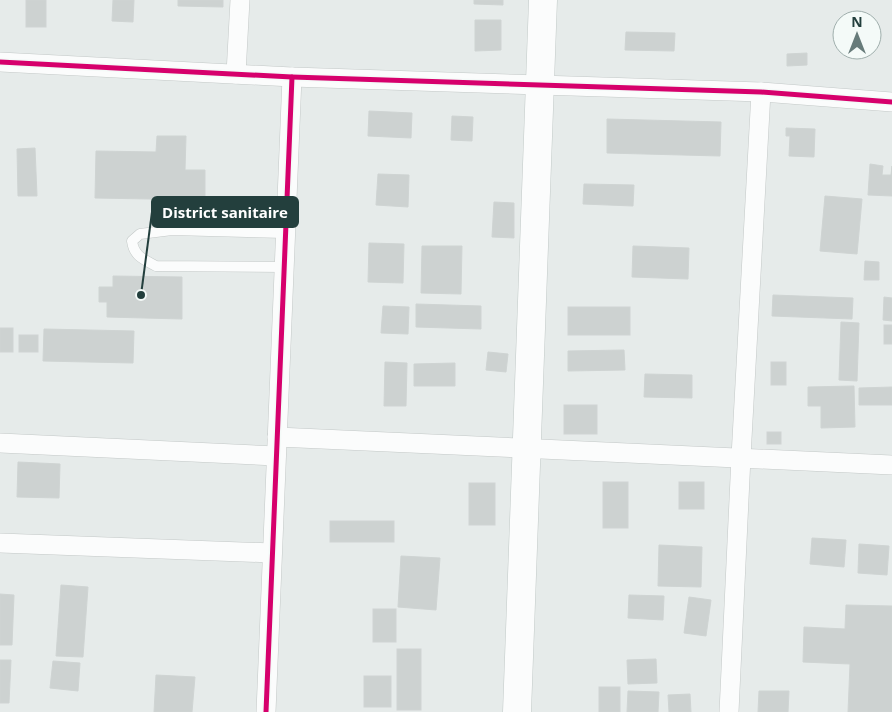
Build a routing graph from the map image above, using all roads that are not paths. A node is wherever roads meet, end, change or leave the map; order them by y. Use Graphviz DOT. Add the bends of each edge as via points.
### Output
graph roads {
  1 [pos="240,0"];
  2 [pos="543,0"];
  3 [pos="0,62"];
  4 [pos="236,74"];
  5 [pos="292,77"];
  6 [pos="540,86"];
  7 [pos="761,92"];
  8 [pos="892,102"];
  9 [pos="286,233"];
  10 [pos="284,267"];
  11 [pos="277,437"];
  12 [pos="0,443"];
  13 [pos="527,449"];
  14 [pos="276,456"];
  15 [pos="741,457"];
  16 [pos="892,465"];
  17 [pos="0,542"];
  18 [pos="272,553"];
  19 [pos="266,712"];
  20 [pos="517,712"];
  21 [pos="729,712"];
  1 -- 4 [label="street"];
  2 -- 6 [label="main road"];
  3 -- 4 [label="street"];
  4 -- 5 [label="street"];
  5 -- 6 [label="street"];
  5 -- 9 [label="street"];
  6 -- 7 [label="street"];
  6 -- 13 [label="main road"];
  7 -- 8 [label="street"];
  7 -- 15 [label="street"];
  9 -- 10 [label="street"];
  9 -- 10 [label="lane" via="172,230 140,234 132,241 133,251 156,266"];
  10 -- 11 [label="street"];
  11 -- 13 [label="street"];
  11 -- 14 [label="street"];
  12 -- 14 [label="street"];
  13 -- 15 [label="street"];
  13 -- 20 [label="main road"];
  14 -- 18 [label="street"];
  15 -- 16 [label="street"];
  15 -- 21 [label="street"];
  17 -- 18 [label="street"];
  18 -- 19 [label="street"];
}
